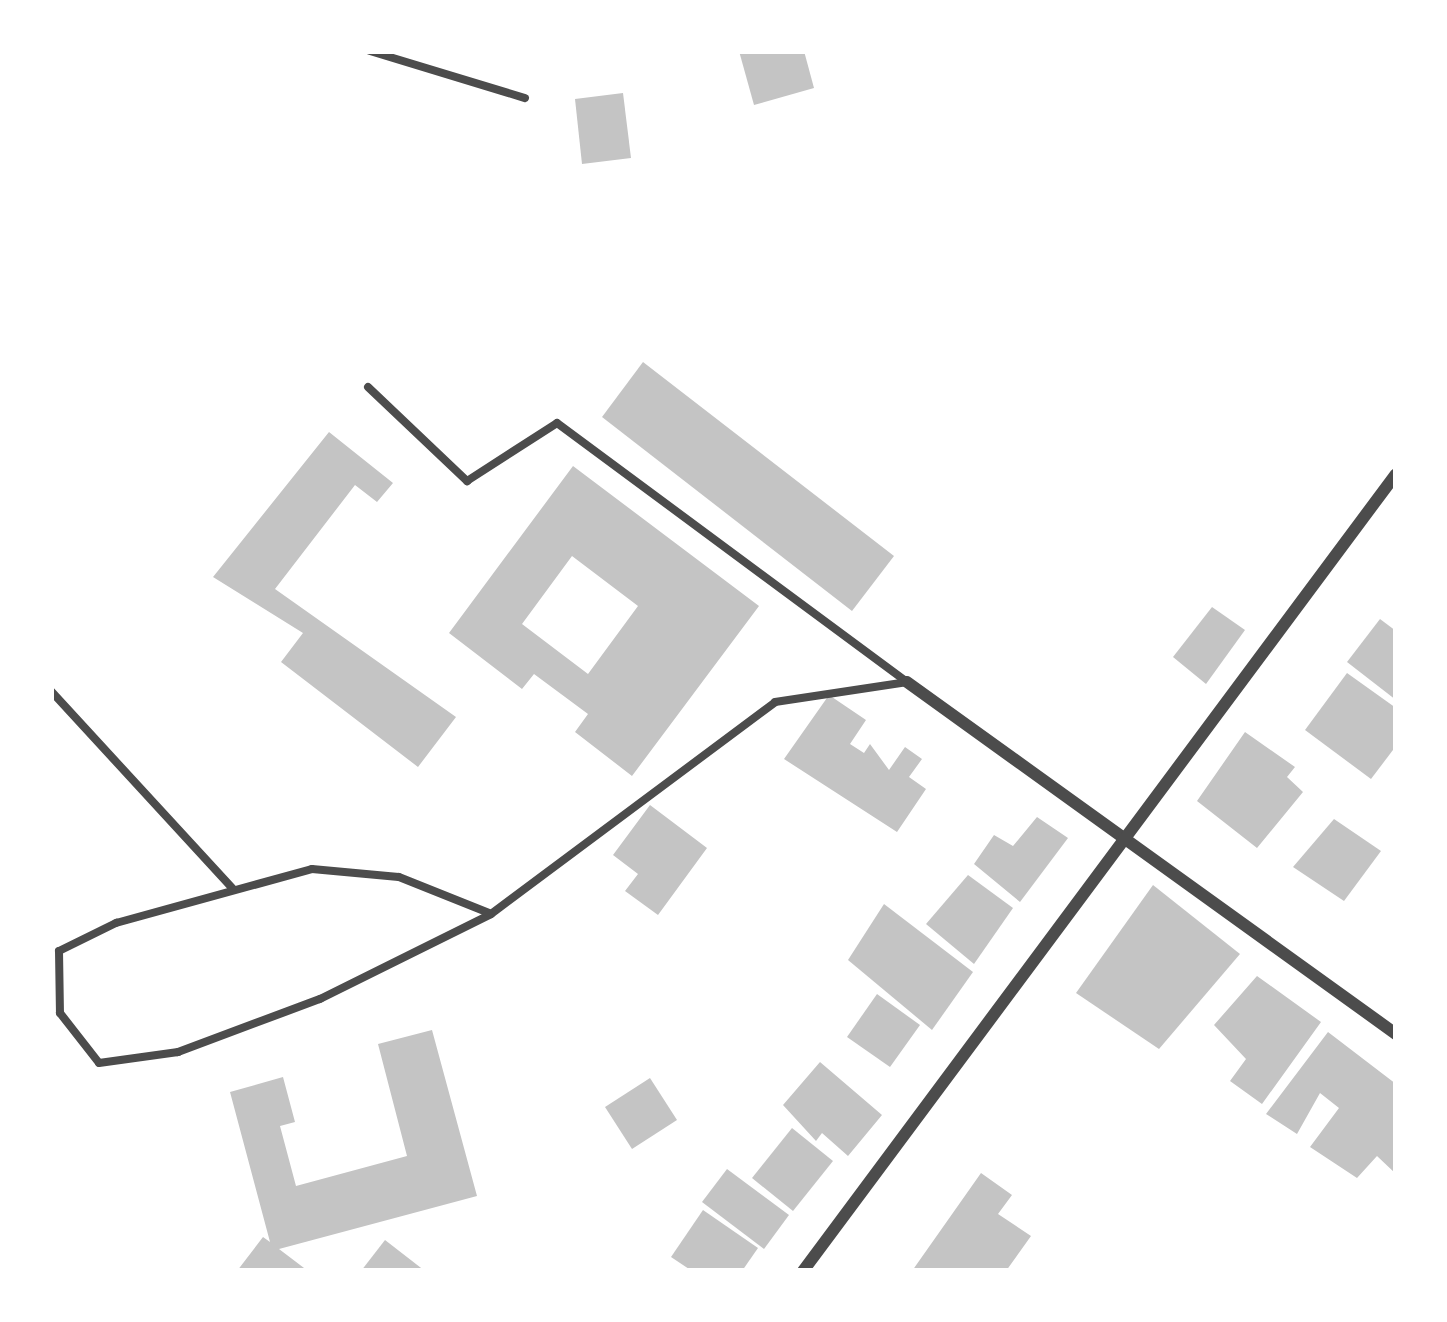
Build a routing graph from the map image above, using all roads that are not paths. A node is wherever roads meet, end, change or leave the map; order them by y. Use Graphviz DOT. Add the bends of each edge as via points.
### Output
graph roads {
  1 [pos="370,51"];
  2 [pos="525,98"];
  3 [pos="368,387"];
  4 [pos="1396,473"];
  5 [pos="907,682"];
  6 [pos="51,691"];
  7 [pos="1125,836"];
  8 [pos="232,888"];
  9 [pos="491,914"];
  10 [pos="55,949"];
  11 [pos="1396,1034"];
  12 [pos="803,1271"];
  1 -- 2 [label="lane"];
  3 -- 5 [label="lane" via="467,481 557,422"];
  4 -- 7 [label="street"];
  5 -- 7 [label="street"];
  5 -- 9 [label="lane" via="775,702"];
  6 -- 8 [label="lane"];
  7 -- 11 [label="street"];
  7 -- 12 [label="street"];
  8 -- 9 [label="lane" via="352,866"];
  8 -- 10 [label="lane"];
  9 -- 10 [label="lane" via="320,999 178,1052 99,1063 60,1013"];
}
